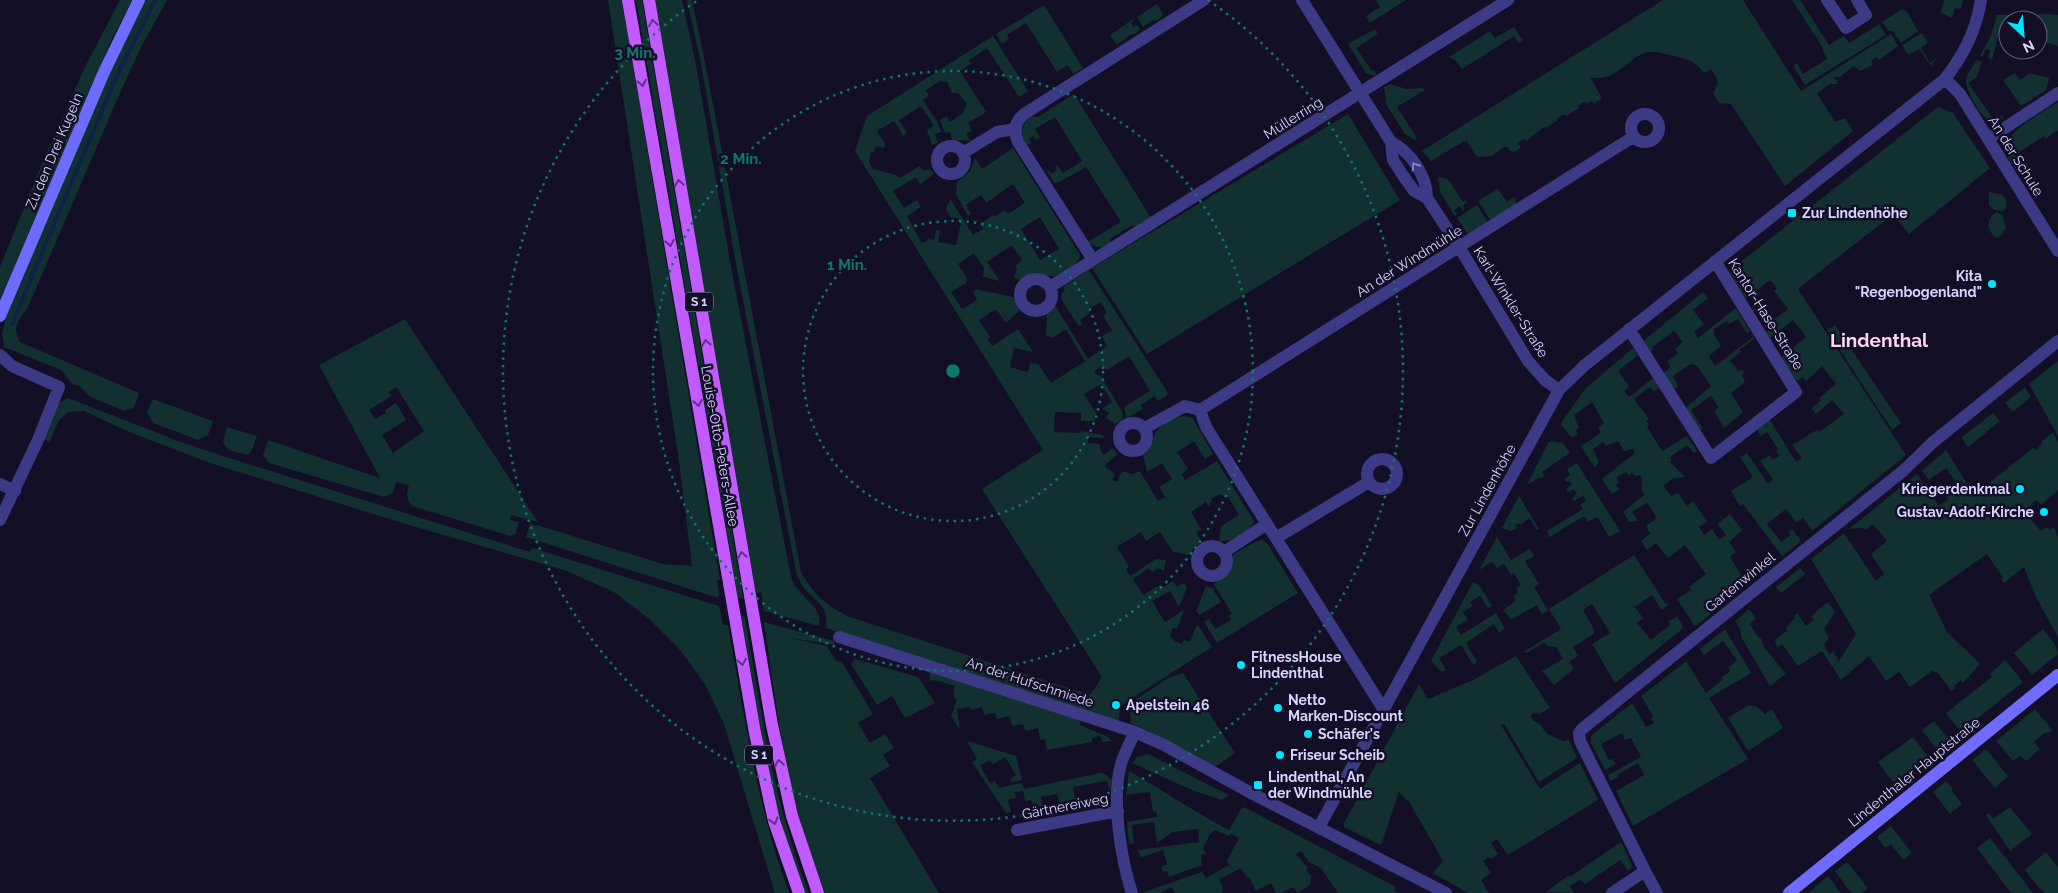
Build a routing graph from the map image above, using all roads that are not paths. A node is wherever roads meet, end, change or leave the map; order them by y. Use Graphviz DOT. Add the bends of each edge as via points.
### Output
graph roads {
  1 [pos="139,0"];
  2 [pos="628,0"];
  3 [pos="649,0"];
  4 [pos="1204,0"];
  5 [pos="1302,0"];
  6 [pos="1508,0"];
  7 [pos="1827,0"];
  8 [pos="1857,0"];
  9 [pos="1981,0"];
  10 [pos="1945,79"];
  11 [pos="1361,93"];
  12 [pos="2058,93"];
  13 [pos="1015,129"];
  14 [pos="1633,137"];
  15 [pos="1988,139"];
  16 [pos="963,153"];
  17 [pos="1459,247"];
  18 [pos="2058,251"];
  19 [pos="1093,260"];
  20 [pos="1715,261"];
  21 [pos="1050,287"];
  22 [pos="0,316"];
  23 [pos="1629,329"];
  24 [pos="2058,341"];
  25 [pos="0,355"];
  26 [pos="1560,390"];
  27 [pos="1200,410"];
  28 [pos="1145,428"];
  29 [pos="1369,482"];
  30 [pos="0,484"];
  31 [pos="15,491"];
  32 [pos="0,520"];
  33 [pos="1268,524"];
  34 [pos="1276,538"];
  35 [pos="1224,552"];
  36 [pos="839,637"];
  37 [pos="2058,675"];
  38 [pos="1384,710"];
  39 [pos="1135,732"];
  40 [pos="1118,811"];
  41 [pos="1319,827"];
  42 [pos="1017,830"];
  43 [pos="1645,871"];
  44 [pos="799,893"];
  45 [pos="818,893"];
  46 [pos="1132,893"];
  47 [pos="1446,893"];
  48 [pos="1612,893"];
  49 [pos="1658,893"];
  50 [pos="1789,893"];
  1 -- 22 [label="street, Zu den Drei Kugeln" via="104,72"];
  2 -- 44 [label="main road, Louise-Otto-Peters-Allee / S 1, one-way" via="764,777 774,821"];
  45 -- 3 [label="main road, Louise-Otto-Peters-Allee / S 1, one-way" via="800,845 784,782 750,604"];
  4 -- 13 [label="street" via="1024,114"];
  5 -- 11 [label="street, Karl-Winkler-Straße"];
  6 -- 11 [label="street, Müllerring"];
  7 -- 8 [label="street" via="1846,28 1866,15"];
  9 -- 10 [label="street, Zur Lindenhöhe" via="1978,20 1970,39"];
  10 -- 15 [label="street, An der Schule" via="1960,94"];
  10 -- 20 [label="street, Zur Lindenhöhe"];
  11 -- 17 [label="street, Karl-Winkler-Straße" via="1392,142 1393,160 1414,191 1426,198"];
  11 -- 19 [label="street, Müllerring"];
  12 -- 15 [label="street"];
  13 -- 16 [label="street" via="997,132"];
  13 -- 19 [label="street" via="1016,138"];
  14 -- 17 [label="street, An der Windmühle"];
  15 -- 18 [label="street, An der Schule"];
  17 -- 26 [label="street, Karl-Winkler-Straße" via="1528,360 1545,380"];
  17 -- 27 [label="street, An der Windmühle"];
  19 -- 21 [label="street, Müllerring"];
  20 -- 23 [label="street, Zur Lindenhöhe"];
  20 -- 23 [label="street, Kantor-Hase-Straße" via="1796,392 1711,458"];
  23 -- 26 [label="street, Zur Lindenhöhe"];
  24 -- 43 [label="street, Gartenwinkel" via="1932,443 1903,471 1582,729 1580,741"];
  25 -- 31 [label="street" via="12,366 59,387"];
  26 -- 38 [label="street, Zur Lindenhöhe"];
  27 -- 28 [label="street" via="1185,406"];
  27 -- 33 [label="street" via="1206,428"];
  29 -- 34 [label="street"];
  30 -- 31 [label="street"];
  31 -- 32 [label="street"];
  33 -- 34 [label="street"];
  33 -- 35 [label="street"];
  34 -- 38 [label="street"];
  36 -- 39 [label="street, An der Hufschmiede"];
  37 -- 50 [label="street, Lindenthaler Hauptstraße"];
  38 -- 41 [label="street, Zur Lindenhöhe"];
  39 -- 40 [label="street" via="1120,768"];
  39 -- 41 [label="street, An der Hufschmiede"];
  40 -- 42 [label="street, Gärtnereiweg"];
  40 -- 46 [label="street" via="1123,856"];
  41 -- 47 [label="street, An der Hufschmiede"];
  43 -- 48 [label="street"];
  43 -- 49 [label="street, Gartenwinkel"];
}
